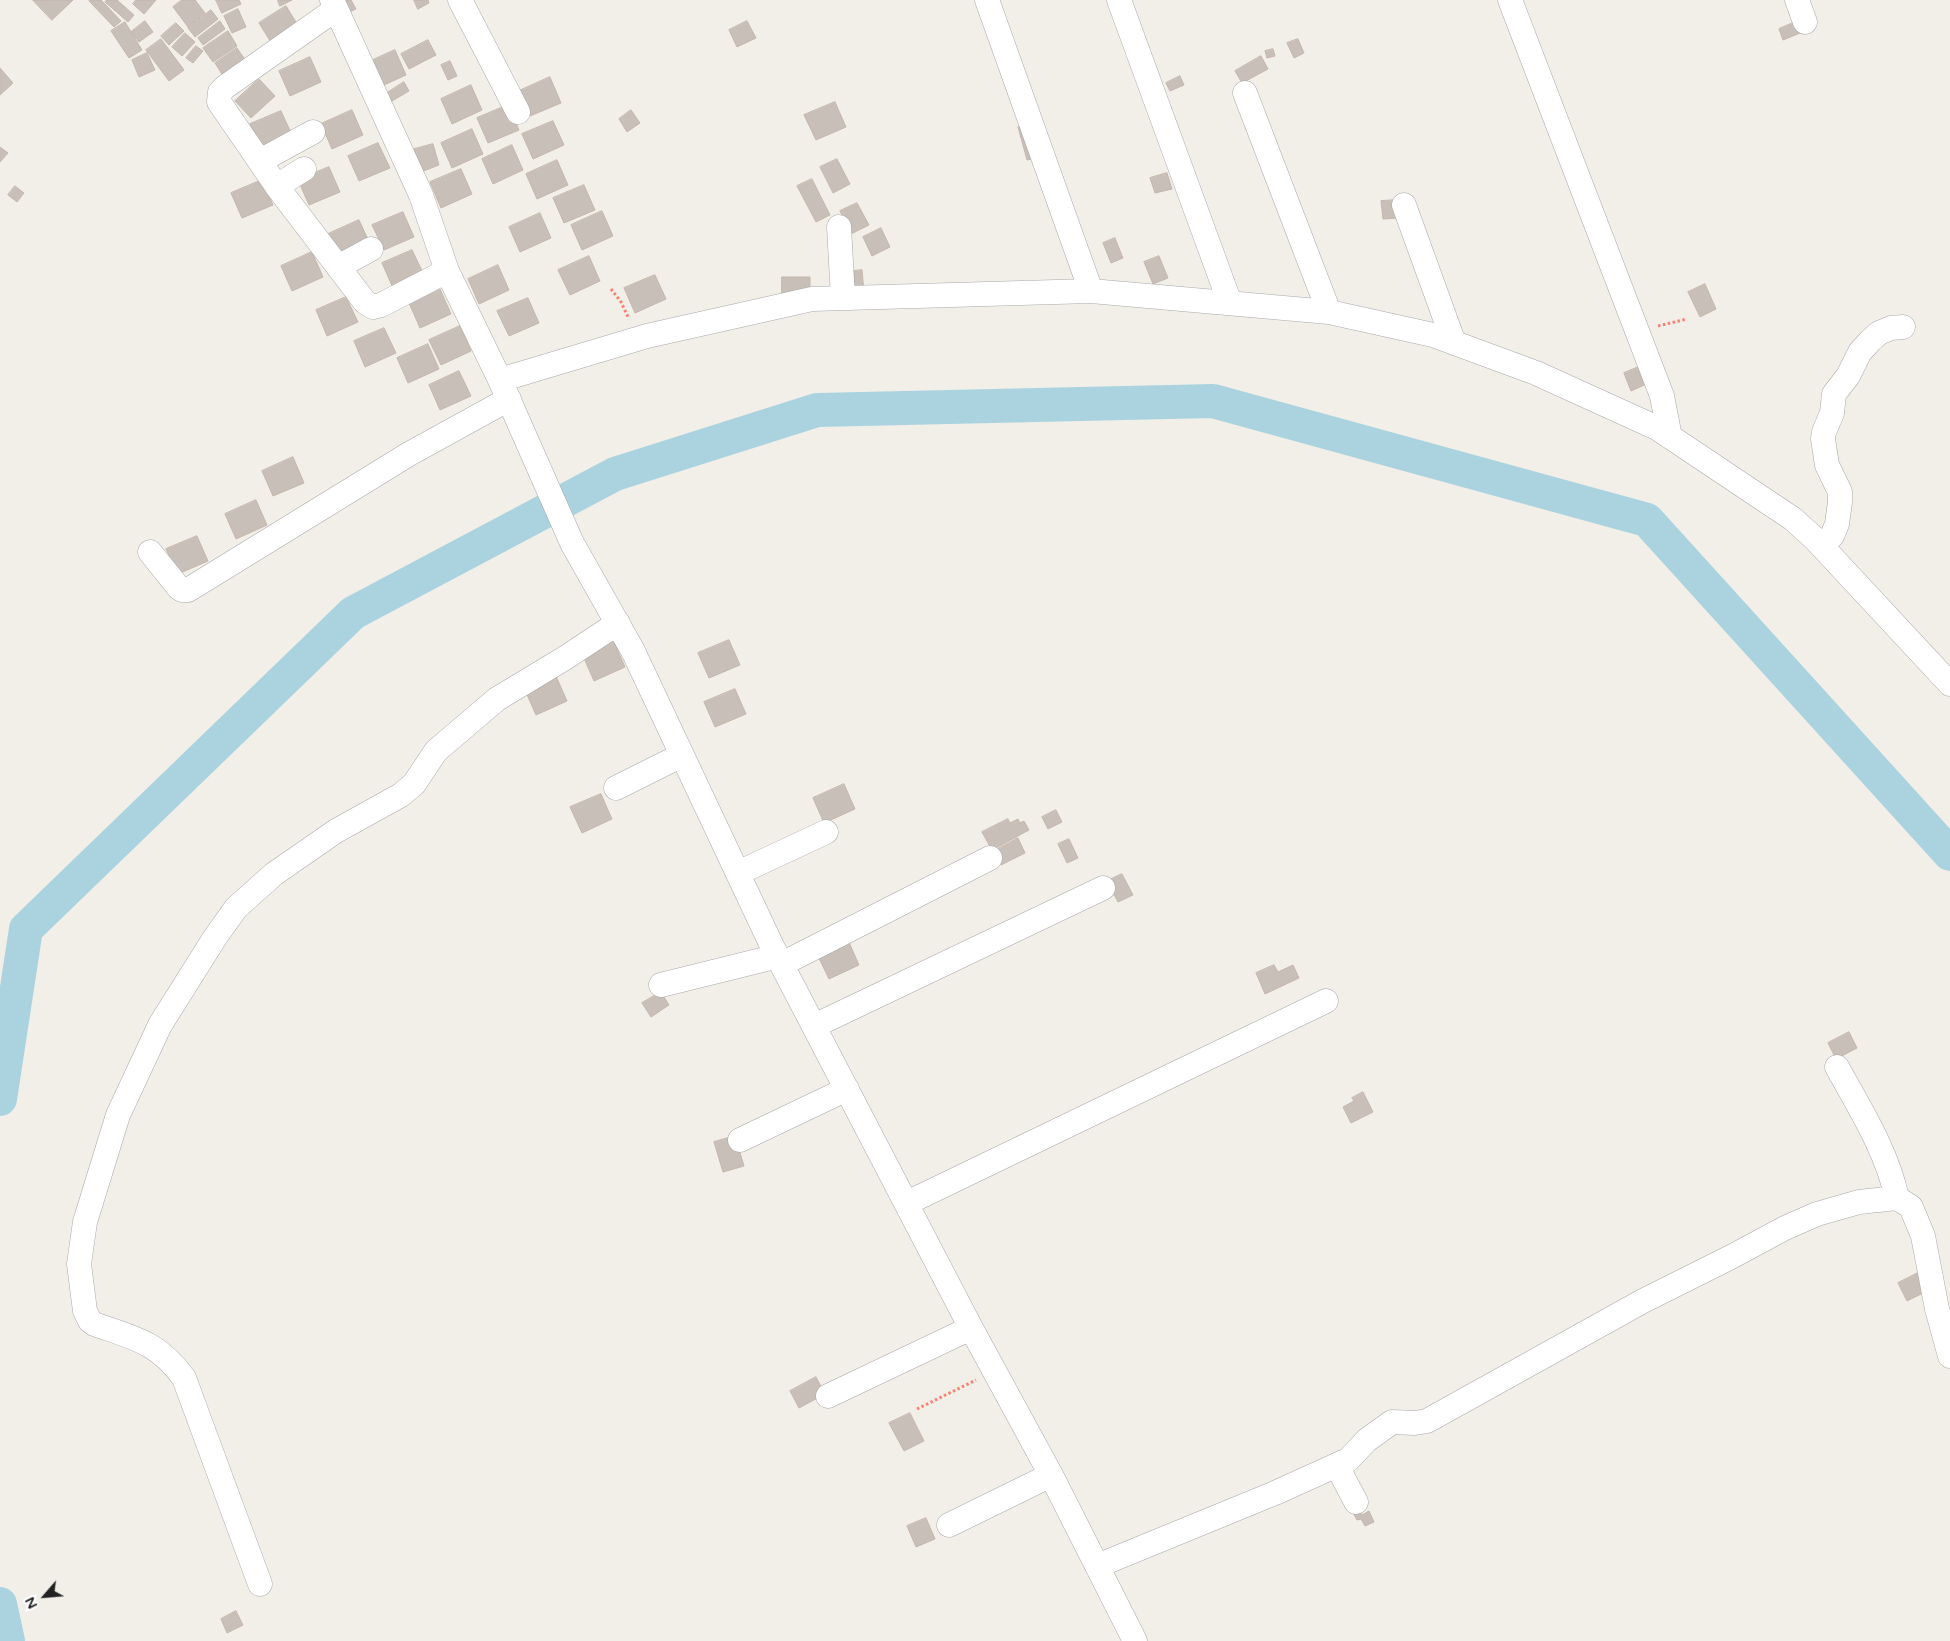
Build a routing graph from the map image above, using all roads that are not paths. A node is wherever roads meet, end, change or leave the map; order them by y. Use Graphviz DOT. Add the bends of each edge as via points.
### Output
graph roads {
  1 [pos="460,0"];
  2 [pos="987,0"];
  3 [pos="1119,0"];
  4 [pos="1510,0"];
  5 [pos="1797,0"];
  6 [pos="334,5"];
  7 [pos="1805,22"];
  8 [pos="1245,93"];
  9 [pos="518,112"];
  10 [pos="313,132"];
  11 [pos="260,161"];
  12 [pos="304,169"];
  13 [pos="277,186"];
  14 [pos="1404,205"];
  15 [pos="839,227"];
  16 [pos="371,249"];
  17 [pos="338,267"];
  18 [pos="448,271"];
  19 [pos="1091,291"];
  20 [pos="843,298"];
  21 [pos="1230,303"];
  22 [pos="1329,312"];
  23 [pos="1903,327"];
  24 [pos="1454,343"];
  25 [pos="504,389"];
  26 [pos="1670,437"];
  27 [pos="1821,545"];
  28 [pos="150,552"];
  29 [pos="618,623"];
  30 [pos="1950,684"];
  31 [pos="682,755"];
  32 [pos="616,788"];
  33 [pos="826,832"];
  34 [pos="990,858"];
  35 [pos="738,873"];
  36 [pos="1104,888"];
  37 [pos="780,960"];
  38 [pos="661,985"];
  39 [pos="1326,1000"];
  40 [pos="814,1026"];
  41 [pos="1837,1067"];
  42 [pos="847,1089"];
  43 [pos="740,1140"];
  44 [pos="1897,1198"];
  45 [pos="906,1203"];
  46 [pos="972,1328"];
  47 [pos="1950,1356"];
  48 [pos="828,1396"];
  49 [pos="1337,1466"];
  50 [pos="1051,1475"];
  51 [pos="1356,1502"];
  52 [pos="949,1525"];
  53 [pos="1096,1566"];
  54 [pos="260,1584"];
  55 [pos="1132,1640"];
  1 -- 9 [label="street"];
  2 -- 19 [label="street"];
  3 -- 21 [label="street"];
  4 -- 26 [label="street" via="1662,396"];
  5 -- 7 [label="street"];
  6 -- 11 [label="street" via="220,92 219,102"];
  6 -- 18 [label="street" via="421,195"];
  8 -- 22 [label="street"];
  10 -- 11 [label="street"];
  11 -- 13 [label="street"];
  12 -- 13 [label="street"];
  13 -- 17 [label="street"];
  14 -- 24 [label="street"];
  15 -- 20 [label="street"];
  16 -- 17 [label="street"];
  17 -- 18 [label="street" via="365,302 373,307"];
  18 -- 25 [label="street"];
  19 -- 20 [label="street"];
  19 -- 21 [label="street"];
  20 -- 25 [label="street" via="812,299 634,339"];
  21 -- 22 [label="street"];
  22 -- 24 [label="street" via="1433,335"];
  23 -- 27 [label="street" via="1879,333 1870,341 1834,394 1824,440 1827,465 1840,492 1840,502 1832,536"];
  24 -- 26 [label="street" via="1536,374 1657,428"];
  25 -- 28 [label="street" via="409,454 188,590 179,588"];
  25 -- 29 [label="street" via="572,543"];
  26 -- 27 [label="street" via="1792,519"];
  27 -- 30 [label="street"];
  29 -- 31 [label="street"];
  29 -- 54 [label="street" via="497,699 436,751 414,784 401,795 336,831 274,874 236,908 160,1025 118,1115 85,1222 79,1264 85,1310 90,1322 156,1349 171,1360 184,1378"];
  31 -- 32 [label="street"];
  31 -- 35 [label="street"];
  33 -- 35 [label="street"];
  34 -- 37 [label="street"];
  35 -- 37 [label="street"];
  36 -- 40 [label="street"];
  37 -- 38 [label="street"];
  37 -- 40 [label="street"];
  39 -- 45 [label="street"];
  40 -- 42 [label="street"];
  41 -- 44 [label="street" via="1878,1145 1893,1179"];
  42 -- 43 [label="street"];
  42 -- 45 [label="street"];
  44 -- 47 [label="street" via="1911,1206 1923,1236"];
  44 -- 49 [label="street" via="1859,1202 1817,1214 1785,1228 1643,1301 1427,1421 1392,1422"];
  45 -- 46 [label="street"];
  46 -- 48 [label="street"];
  46 -- 50 [label="street"];
  49 -- 51 [label="street"];
  49 -- 53 [label="street"];
  50 -- 52 [label="street"];
  50 -- 53 [label="street"];
  53 -- 55 [label="street"];
}
